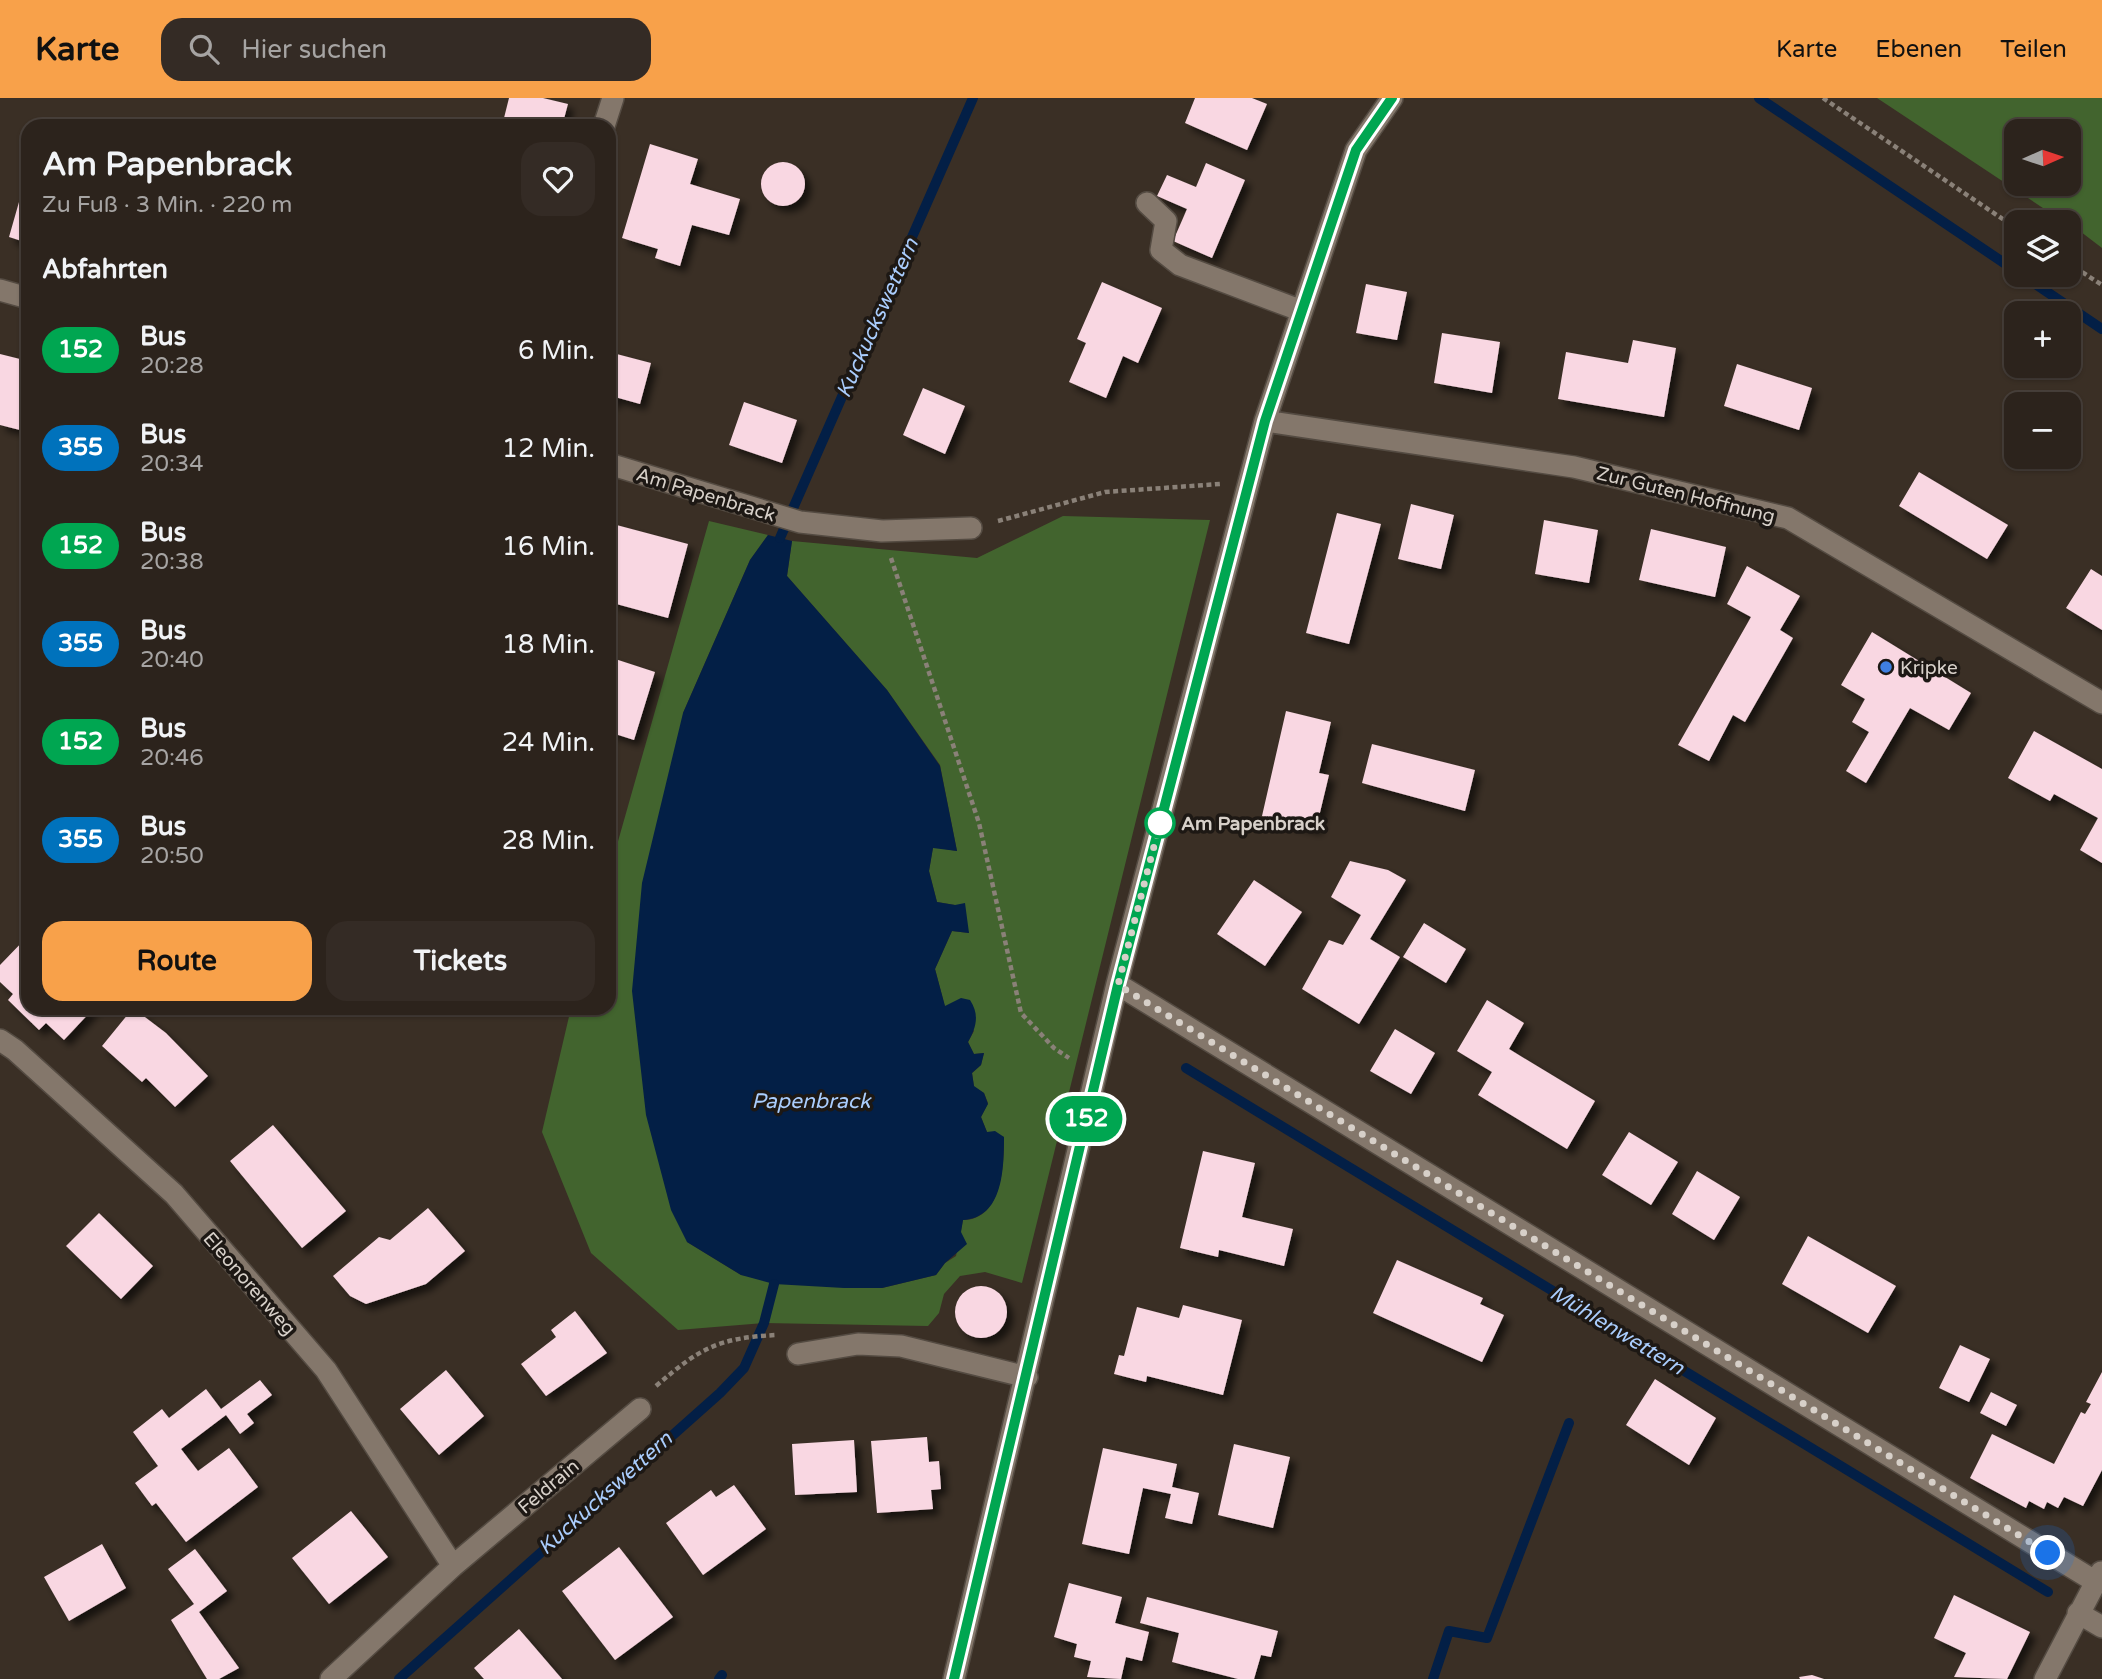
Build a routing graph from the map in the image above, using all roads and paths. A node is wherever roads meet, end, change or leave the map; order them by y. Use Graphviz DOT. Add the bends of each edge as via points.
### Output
graph roads {
  1 [pos="613,98"];
  2 [pos="1392,98"];
  3 [pos="1824,98"];
  4 [pos="606,119"];
  5 [pos="1147,203"];
  6 [pos="2004,220"];
  7 [pos="2081,271"];
  8 [pos="2102,285"];
  9 [pos="0,290"];
  10 [pos="21,296"];
  11 [pos="1302,311"];
  12 [pos="1265,421"];
  13 [pos="616,466"];
  14 [pos="1249,482"];
  15 [pos="971,528"];
  16 [pos="882,531"];
  17 [pos="2102,703"];
  18 [pos="1118,985"];
  19 [pos="0,1040"];
  20 [pos="1096,1076"];
  21 [pos="783,1335"];
  22 [pos="798,1354"];
  23 [pos="1027,1377"];
  24 [pos="640,1409"];
  25 [pos="453,1566"];
  26 [pos="2099,1576"];
  27 [pos="2078,1613"];
  28 [pos="2102,1627"];
  29 [pos="331,1679"];
  30 [pos="954,1679"];
  31 [pos="2045,1679"];
  1 -- 4 [label="street"];
  2 -- 11 [label="street" via="1356,150"];
  3 -- 6 [label="path"];
  5 -- 11 [label="street" via="1166,221 1161,250 1180,265"];
  7 -- 8 [label="path"];
  9 -- 10 [label="street"];
  11 -- 12 [label="street"];
  12 -- 14 [label="street"];
  12 -- 17 [label="street, Zur Guten Hoffnung" via="1574,467 1788,518"];
  13 -- 16 [label="street, Am Papenbrack" via="800,522"];
  14 -- 15 [label="path" via="1105,492"];
  14 -- 18 [label="street"];
  15 -- 16 [label="street, Am Papenbrack"];
  16 -- 20 [label="path" via="979,822 1021,1013 1054,1048"];
  18 -- 20 [label="street"];
  18 -- 26 [label="street"];
  19 -- 25 [label="street, Eleonorenweg" via="174,1194 326,1370"];
  20 -- 23 [label="street"];
  21 -- 24 [label="path" via="717,1343 687,1359 650,1391"];
  22 -- 23 [label="street" via="858,1344 901,1346"];
  23 -- 30 [label="street"];
  24 -- 25 [label="street, Feldrain"];
  25 -- 29 [label="street, Feldrain"];
  26 -- 27 [label="street"];
  27 -- 28 [label="street"];
  27 -- 31 [label="street"];
}
